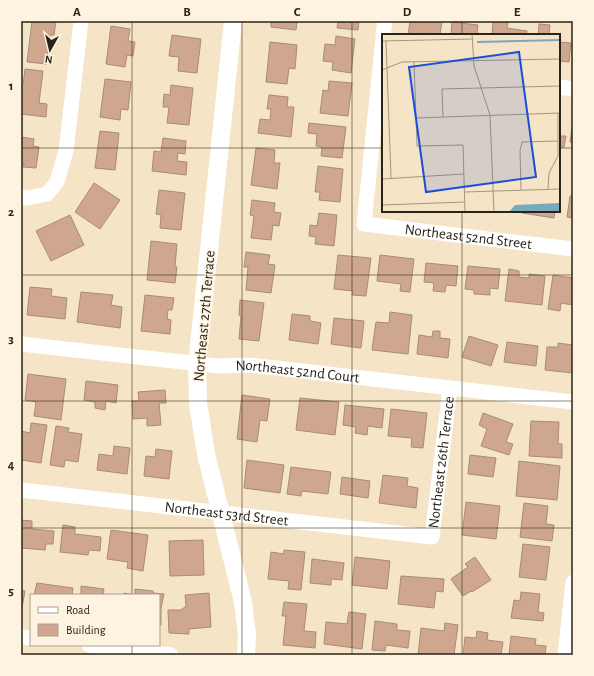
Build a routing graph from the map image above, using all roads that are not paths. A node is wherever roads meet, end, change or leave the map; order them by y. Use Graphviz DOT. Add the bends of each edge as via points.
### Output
graph roads {
  1 [pos="81,21"];
  2 [pos="234,21"];
  3 [pos="385,21"];
  4 [pos="383,34"];
  5 [pos="382,52"];
  6 [pos="381,67"];
  7 [pos="560,87"];
  8 [pos="573,89"];
  9 [pos="24,197"];
  10 [pos="573,249"];
  11 [pos="21,344"];
  12 [pos="198,364"];
  13 [pos="450,388"];
  14 [pos="573,402"];
  15 [pos="21,490"];
  16 [pos="221,513"];
  17 [pos="432,537"];
  18 [pos="573,582"];
  19 [pos="97,646"];
  20 [pos="171,655"];
  21 [pos="246,655"];
  22 [pos="565,655"];
  1 -- 9 [label="street" via="66,151 57,182 47,194"];
  2 -- 12 [label="street, Northeast 27th Terrace"];
  3 -- 4 [label="street"];
  5 -- 6 [label="street"];
  6 -- 10 [label="street, Northeast 52nd Street" via="364,224"];
  7 -- 8 [label="street"];
  11 -- 12 [label="street, Northeast 52nd Court"];
  12 -- 13 [label="street, Northeast 52nd Court" via="249,365"];
  12 -- 16 [label="street, Northeast 27th Terrace" via="198,403 206,454"];
  13 -- 14 [label="street, Northeast 52nd Court"];
  13 -- 17 [label="street, Northeast 26th Terrace"];
  15 -- 16 [label="street, Northeast 53rd Street"];
  16 -- 17 [label="street, Northeast 53rd Street"];
  16 -- 21 [label="street, Northeast 27th Terrace" via="243,602 247,635"];
  18 -- 22 [label="street"];
  19 -- 20 [label="street"];
}
